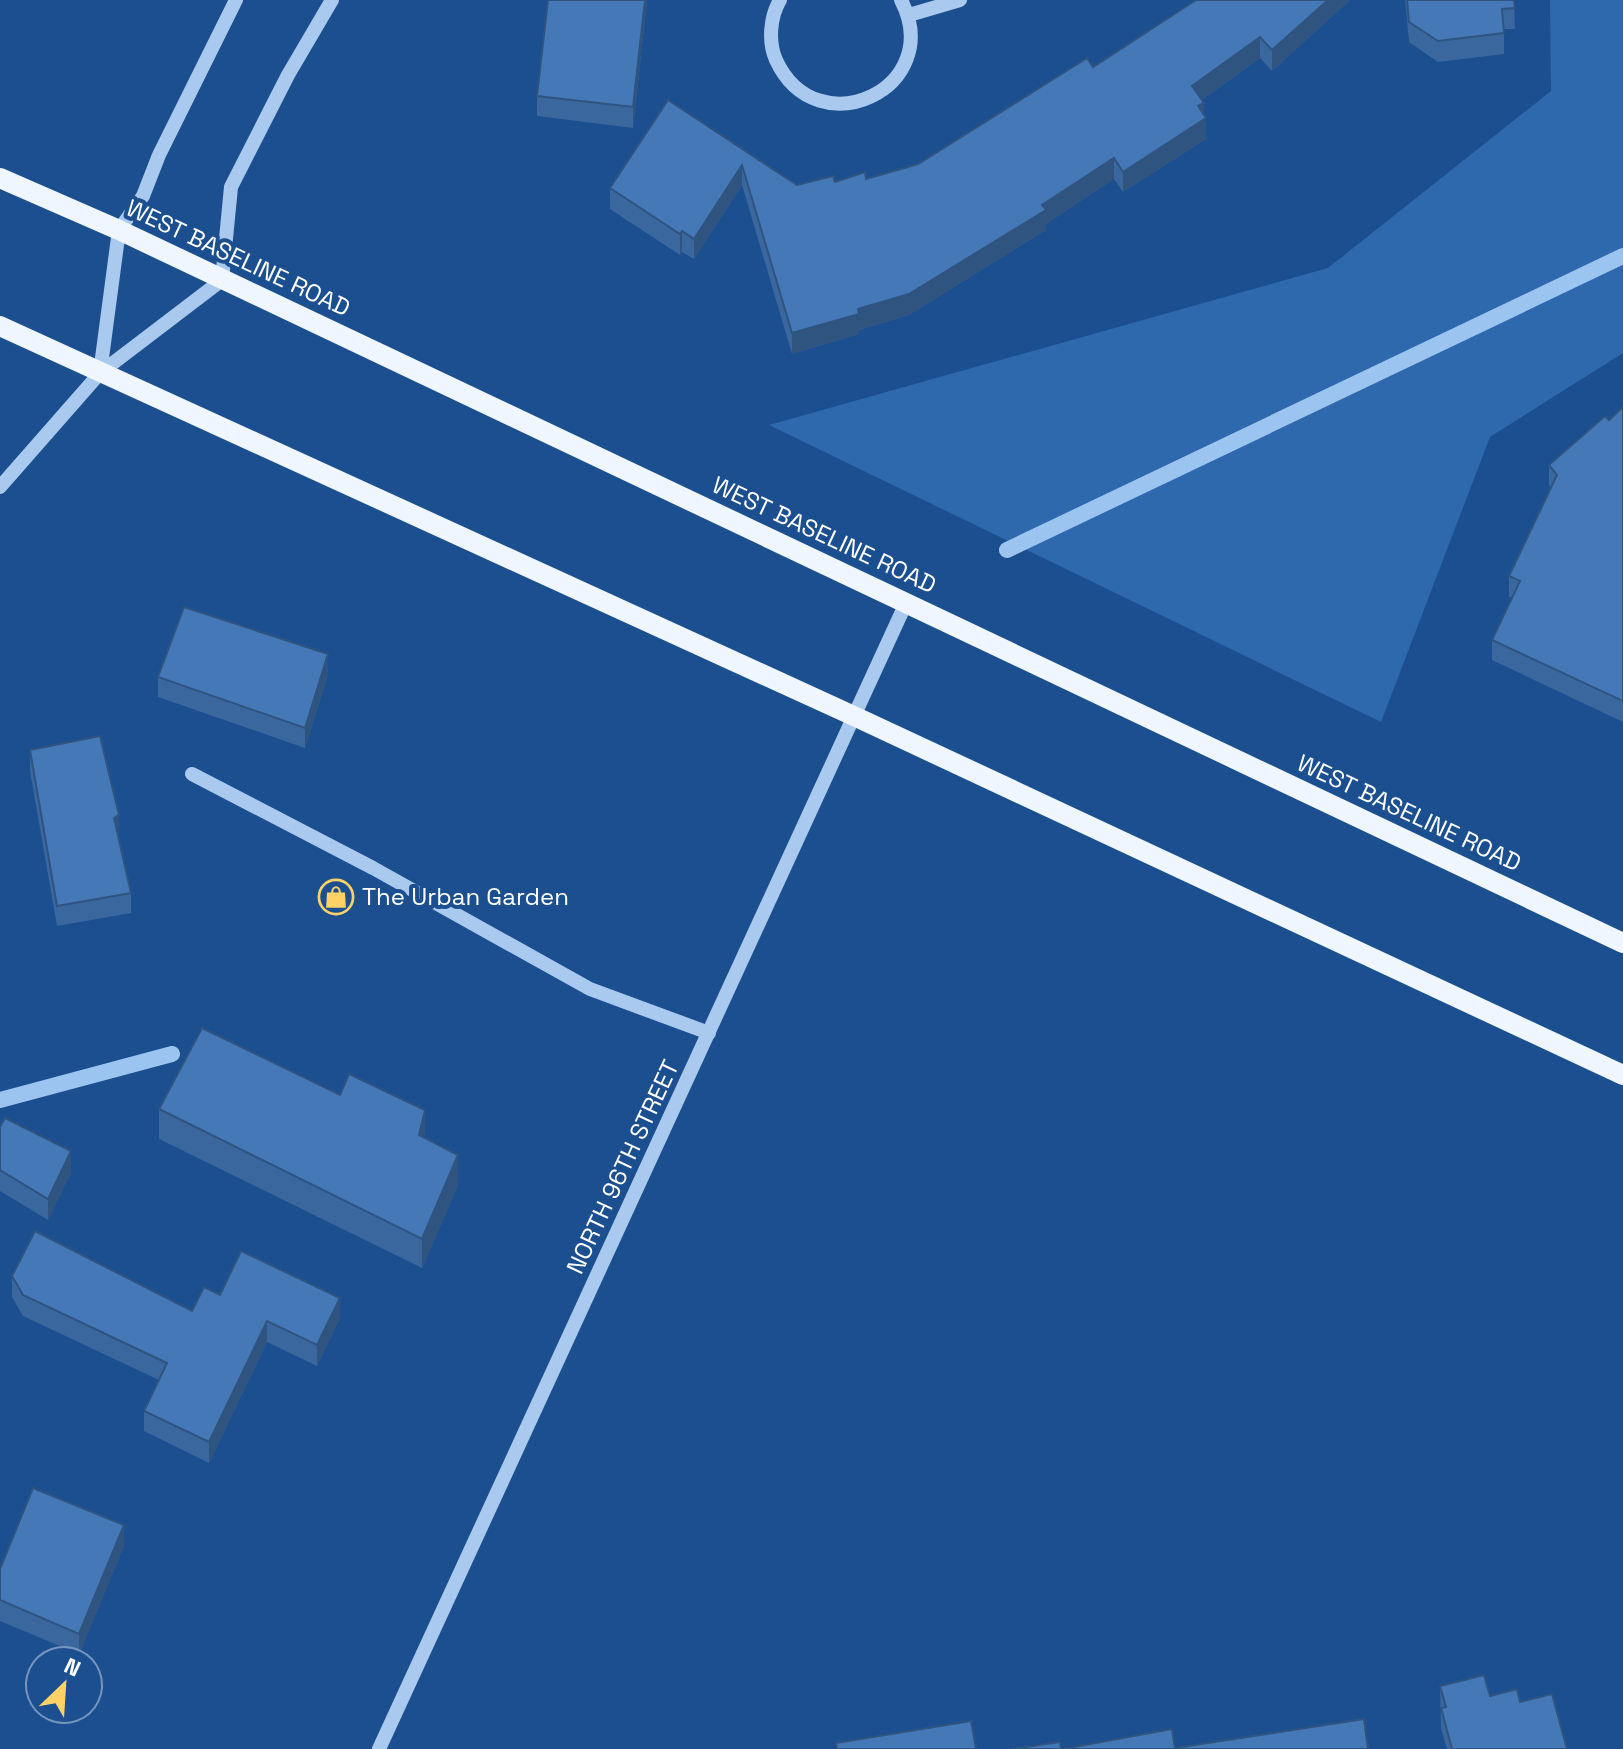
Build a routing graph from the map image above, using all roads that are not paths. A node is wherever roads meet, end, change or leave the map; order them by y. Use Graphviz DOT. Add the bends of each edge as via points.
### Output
graph roads {
  1 [pos="236,0"];
  2 [pos="332,0"];
  3 [pos="780,0"];
  4 [pos="901,0"];
  5 [pos="960,0"];
  6 [pos="909,15"];
  7 [pos="0,178"];
  8 [pos="119,230"];
  9 [pos="222,280"];
  10 [pos="0,326"];
  11 [pos="100,373"];
  12 [pos="0,487"];
  13 [pos="906,603"];
  14 [pos="856,717"];
  15 [pos="192,774"];
  16 [pos="1623,943"];
  17 [pos="709,1033"];
  18 [pos="1623,1075"];
  19 [pos="379,1749"];
  1 -- 8 [label="street" via="143,196"];
  2 -- 9 [label="street" via="231,187"];
  3 -- 6 [label="street" via="771,27 772,51 782,73 797,89 838,104 860,102 896,78 907,59"];
  4 -- 6 [label="street"];
  5 -- 6 [label="street"];
  7 -- 8 [label="main road, WEST BASELINE ROAD"];
  8 -- 9 [label="main road, WEST BASELINE ROAD"];
  8 -- 11 [label="street"];
  9 -- 11 [label="street"];
  9 -- 13 [label="main road, WEST BASELINE ROAD"];
  10 -- 11 [label="main road"];
  11 -- 12 [label="street"];
  11 -- 14 [label="main road"];
  13 -- 14 [label="street, NORTH 96TH STREET"];
  13 -- 16 [label="main road, WEST BASELINE ROAD"];
  14 -- 17 [label="street, NORTH 96TH STREET"];
  14 -- 18 [label="main road"];
  15 -- 17 [label="street" via="590,989"];
  17 -- 19 [label="street, NORTH 96TH STREET"];
}
